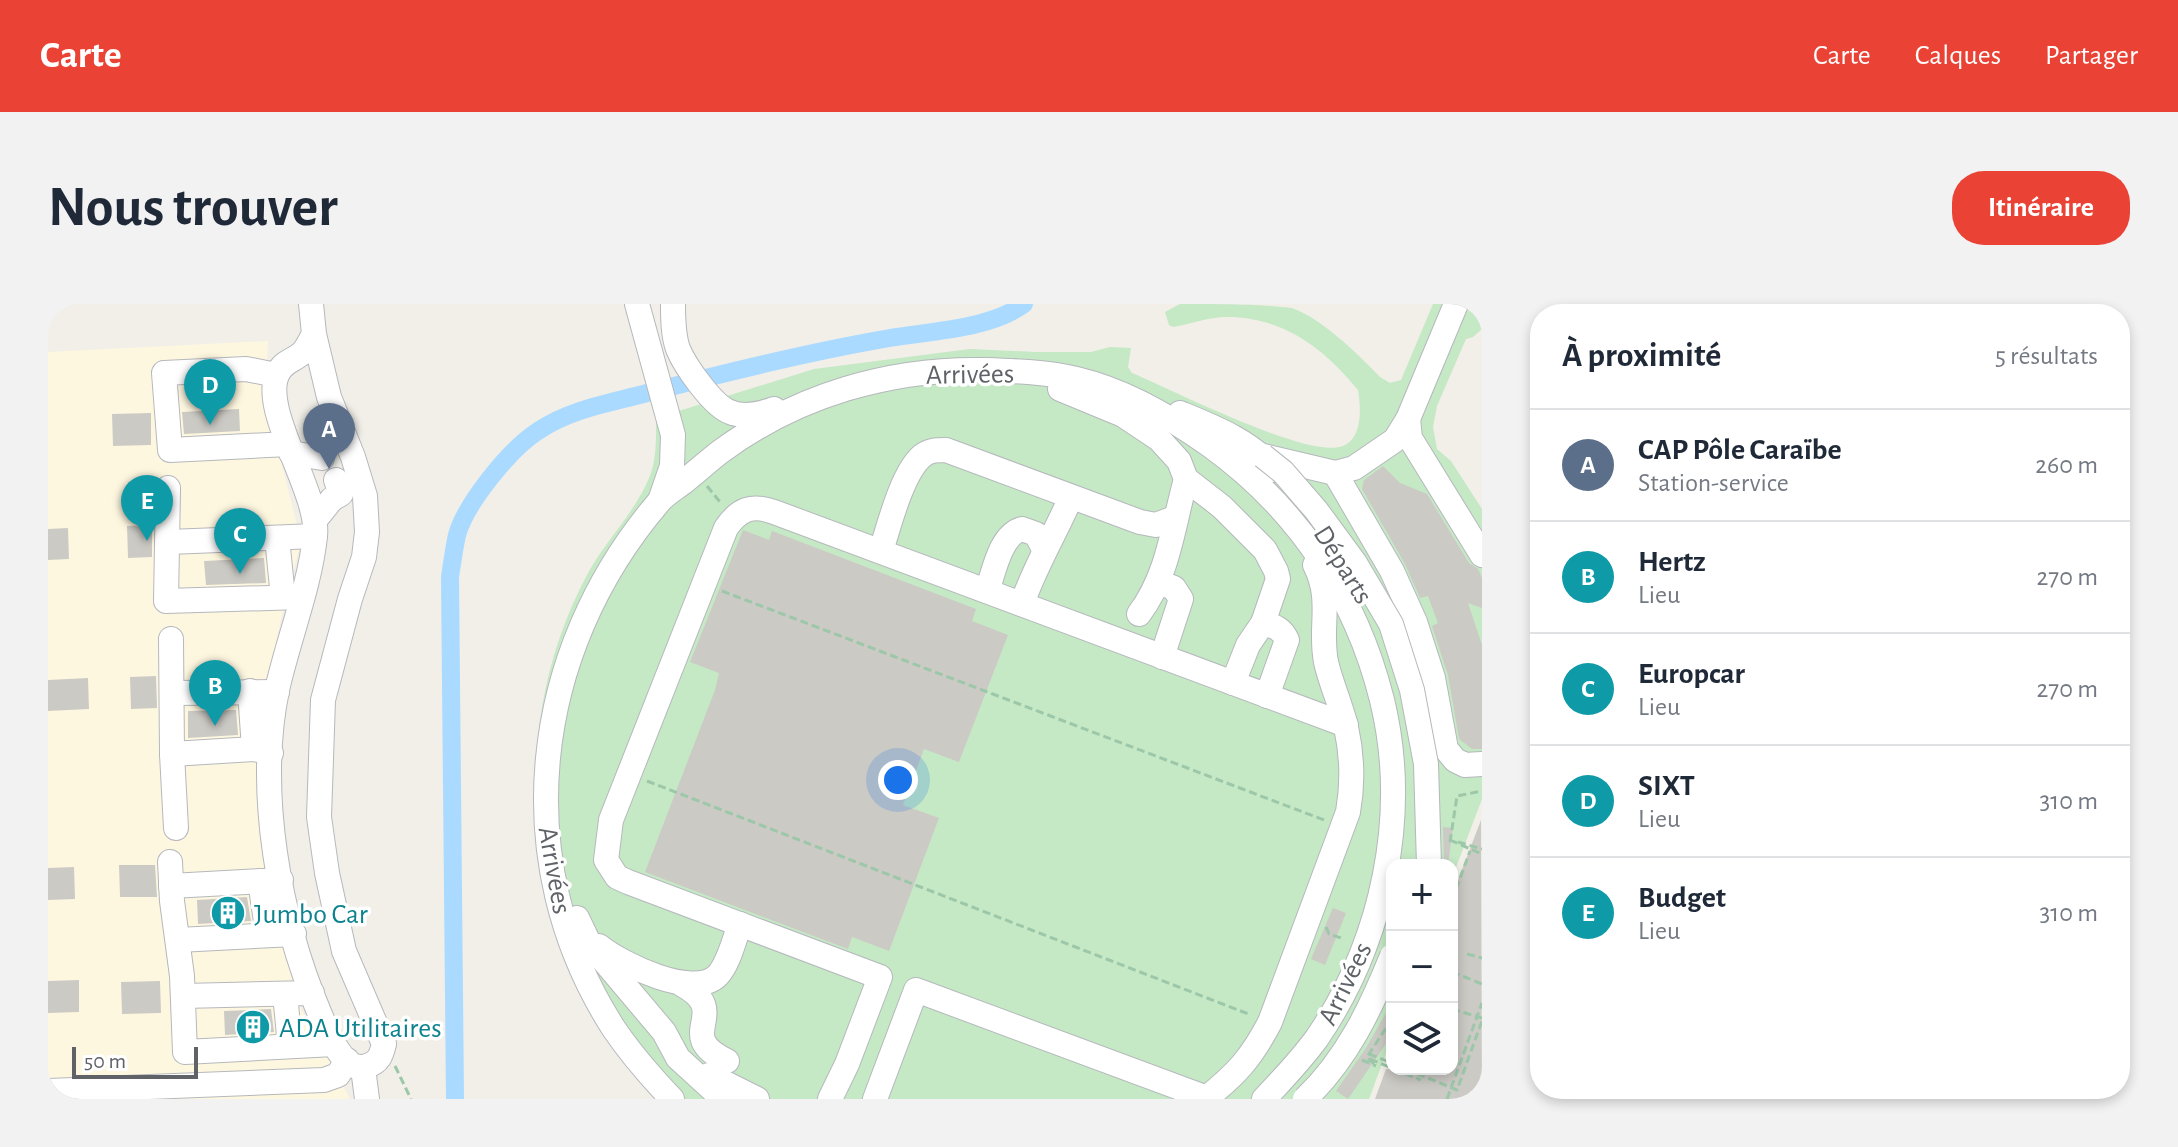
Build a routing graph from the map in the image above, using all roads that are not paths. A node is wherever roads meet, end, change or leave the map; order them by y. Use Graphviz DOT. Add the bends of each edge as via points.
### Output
graph roads {
  1 [pos="311,304"];
  2 [pos="637,304"];
  3 [pos="673,304"];
  4 [pos="1456,304"];
  5 [pos="314,334"];
  6 [pos="1009,371"];
  7 [pos="276,375"];
  8 [pos="1096,385"];
  9 [pos="845,388"];
  10 [pos="1408,419"];
  11 [pos="290,449"];
  12 [pos="1263,456"];
  13 [pos="322,458"];
  14 [pos="1335,473"];
  15 [pos="1186,479"];
  16 [pos="1255,482"];
  17 [pos="346,486"];
  18 [pos="168,488"];
  19 [pos="1065,495"];
  20 [pos="661,498"];
  21 [pos="1174,518"];
  22 [pos="315,528"];
  23 [pos="277,538"];
  24 [pos="169,542"];
  25 [pos="1044,549"];
  26 [pos="881,551"];
  27 [pos="1482,555"];
  28 [pos="1272,563"];
  29 [pos="1158,582"];
  30 [pos="987,591"];
  31 [pos="292,597"];
  32 [pos="1022,604"];
  33 [pos="1139,614"];
  34 [pos="1263,623"];
  35 [pos="171,639"];
  36 [pos="1127,644"];
  37 [pos="1248,645"];
  38 [pos="1162,657"];
  39 [pos="1233,683"];
  40 [pos="250,691"];
  41 [pos="277,692"];
  42 [pos="173,693"];
  43 [pos="1267,696"];
  44 [pos="1346,725"];
  45 [pos="262,751"];
  46 [pos="548,751"];
  47 [pos="172,754"];
  48 [pos="1482,764"];
  49 [pos="176,828"];
  50 [pos="1415,859"];
  51 [pos="1429,859"];
  52 [pos="270,881"];
  53 [pos="740,924"];
  54 [pos="294,934"];
  55 [pos="585,934"];
  56 [pos="268,935"];
  57 [pos="178,940"];
  58 [pos="640,968"];
  59 [pos="1386,970"];
  60 [pos="683,985"];
  61 [pos="312,993"];
  62 [pos="285,994"];
  63 [pos="183,996"];
  64 [pos="1387,1003"];
  65 [pos="664,1032"];
  66 [pos="290,1046"];
  67 [pos="348,1057"];
  68 [pos="727,1061"];
  69 [pos="1296,1066"];
  70 [pos="314,1089"];
  71 [pos="48,1091"];
  72 [pos="1206,1098"];
  73 [pos="367,1099"];
  74 [pos="672,1099"];
  75 [pos="723,1099"];
  76 [pos="757,1099"];
  77 [pos="830,1099"];
  78 [pos="875,1099"];
  79 [pos="1264,1099"];
  80 [pos="1310,1099"];
  1 -- 5 [label="lane"];
  2 -- 20 [label="lane" via="673,435 672,466"];
  3 -- 9 [label="lane" via="678,349 713,400 731,413 746,416"];
  4 -- 10 [label="lane"];
  5 -- 7 [label="lane" via="302,354"];
  5 -- 17 [label="lane" via="329,397 353,457"];
  6 -- 8 [label="lane, Arrivées"];
  6 -- 9 [label="lane, Arrivées" via="954,369"];
  6 -- 15 [label="lane" via="1123,415 1159,439 1179,461"];
  7 -- 11 [label="lane" via="280,421"];
  7 -- 11 [label="lane" via="246,369 164,373 170,450"];
  8 -- 12 [label="lane, Départs" via="1218,429"];
  8 -- 16 [label="lane, Arrivées" via="1192,433"];
  9 -- 20 [label="lane, Arrivées" via="754,430"];
  10 -- 14 [label="lane" via="1395,440 1354,468"];
  10 -- 27 [label="lane" via="1410,438"];
  11 -- 13 [label="lane"];
  11 -- 22 [label="lane"];
  12 -- 14 [label="lane"];
  12 -- 50 [label="lane, Départs" via="1353,568 1389,644 1413,727 1419,779"];
  12 -- 51 [label="lane, bridge" via="1316,510 1391,624 1412,690 1426,764"];
  14 -- 48 [label="lane" via="1415,622 1433,678 1446,749 1465,765"];
  15 -- 21 [label="lane"];
  15 -- 28 [label="lane" via="1247,531"];
  16 -- 44 [label="lane" via="1320,576 1327,613 1326,660"];
  16 -- 69 [label="lane, Arrivées" via="1319,554 1365,644 1385,714 1392,786 1390,844 1365,947 1334,1010"];
  17 -- 22 [label="lane"];
  17 -- 67 [label="lane" via="365,496 367,532 323,700 319,817 344,951 384,1044 375,1063"];
  18 -- 24 [label="lane"];
  19 -- 21 [label="lane" via="1140,522 1156,525"];
  19 -- 25 [label="lane" via="1043,529"];
  19 -- 26 [label="lane" via="946,450 926,453 915,464"];
  20 -- 46 [label="lane, Arrivées" via="619,555 581,624 563,674"];
  21 -- 29 [label="lane"];
  21 -- 33 [label="lane" via="1147,580"];
  22 -- 23 [label="lane"];
  22 -- 31 [label="lane"];
  23 -- 24 [label="lane"];
  23 -- 31 [label="lane"];
  24 -- 31 [label="lane" via="166,601"];
  25 -- 30 [label="lane" via="1036,534 1013,532"];
  25 -- 32 [label="lane"];
  26 -- 30 [label="lane"];
  26 -- 53 [label="lane" via="760,507 733,518 628,773 606,847 615,875"];
  28 -- 34 [label="lane" via="1278,579"];
  28 -- 37 [label="lane"];
  29 -- 33 [label="lane"];
  29 -- 38 [label="lane" via="1174,588 1181,599"];
  30 -- 32 [label="lane"];
  31 -- 41 [label="lane"];
  32 -- 36 [label="lane"];
  33 -- 36 [label="lane"];
  34 -- 37 [label="lane"];
  34 -- 43 [label="lane" via="1275,626 1287,640"];
  35 -- 42 [label="lane"];
  36 -- 38 [label="lane"];
  37 -- 39 [label="lane"];
  38 -- 39 [label="lane"];
  39 -- 43 [label="lane"];
  40 -- 41 [label="lane"];
  40 -- 42 [label="lane"];
  40 -- 45 [label="lane"];
  41 -- 45 [label="lane"];
  42 -- 47 [label="lane"];
  43 -- 44 [label="lane"];
  44 -- 72 [label="lane" via="1351,792 1343,827 1270,1022 1240,1070"];
  45 -- 47 [label="lane"];
  45 -- 52 [label="lane" via="270,811"];
  46 -- 55 [label="lane" via="556,840 565,884"];
  46 -- 74 [label="lane, Arrivées" via="549,848 571,943 615,1030"];
  47 -- 49 [label="lane"];
  52 -- 54 [label="lane"];
  52 -- 56 [label="lane"];
  52 -- 57 [label="lane" via="170,874"];
  53 -- 60 [label="lane" via="720,973 711,981"];
  53 -- 77 [label="lane" via="880,977"];
  54 -- 56 [label="lane"];
  54 -- 61 [label="lane"];
  55 -- 58 [label="lane" via="616,958"];
  55 -- 65 [label="lane"];
  56 -- 57 [label="lane"];
  57 -- 63 [label="lane"];
  58 -- 60 [label="lane"];
  58 -- 65 [label="lane" via="655,983"];
  59 -- 80 [label="lane, bridge" via="1363,1022"];
  60 -- 68 [label="lane" via="698,993 705,1007 703,1042"];
  61 -- 62 [label="lane"];
  61 -- 67 [label="lane"];
  62 -- 63 [label="lane"];
  62 -- 66 [label="lane"];
  63 -- 66 [label="lane" via="185,1052"];
  64 -- 80 [label="lane" via="1360,1051"];
  65 -- 75 [label="lane" via="678,1058"];
  65 -- 76 [label="lane" via="706,1073"];
  66 -- 67 [label="lane"];
  67 -- 70 [label="lane" via="338,1075"];
  67 -- 73 [label="lane"];
  69 -- 79 [label="lane, Arrivées"];
  69 -- 80 [label="lane"];
  70 -- 71 [label="lane"];
  72 -- 78 [label="lane" via="916,990"];
}
